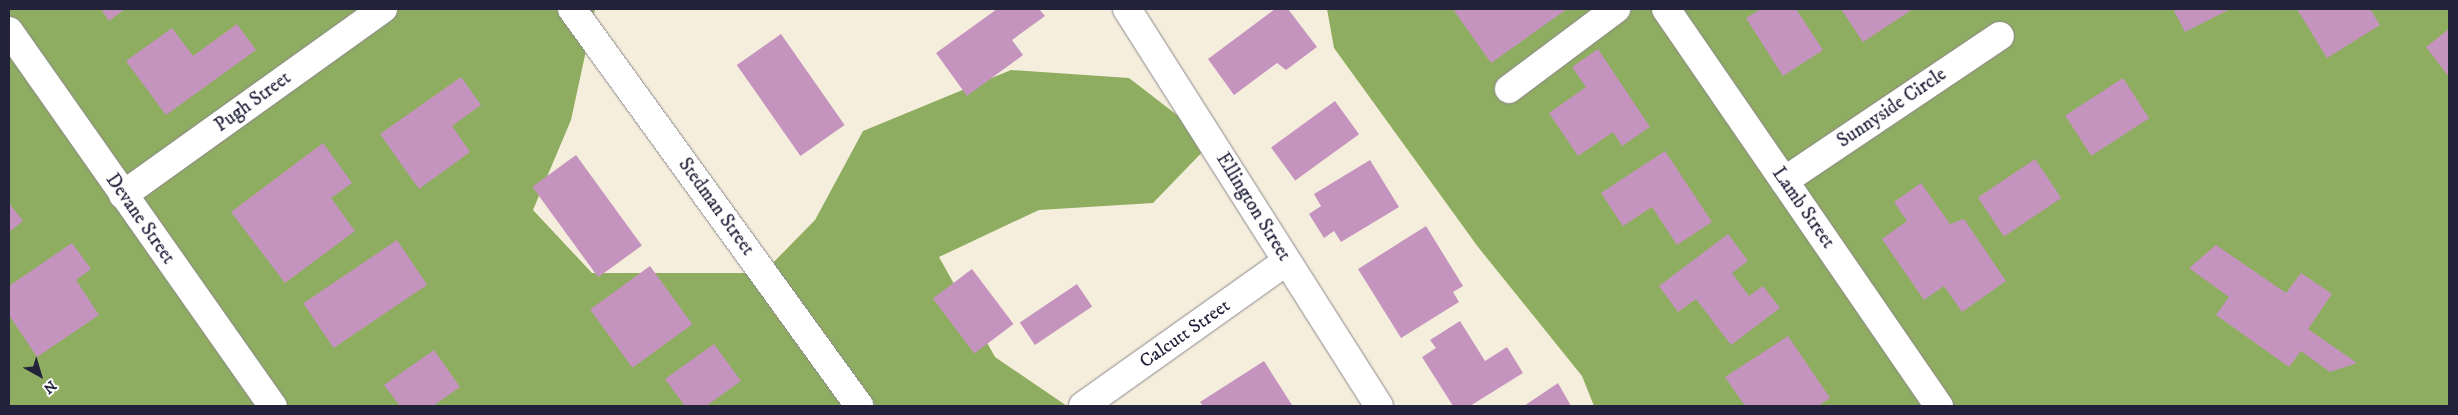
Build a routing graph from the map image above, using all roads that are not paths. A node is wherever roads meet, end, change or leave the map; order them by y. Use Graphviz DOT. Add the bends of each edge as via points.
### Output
graph roads {
  1 [pos="383,9"];
  2 [pos="572,9"];
  3 [pos="1127,9"];
  4 [pos="1616,9"];
  5 [pos="1666,9"];
  6 [pos="9,31"];
  7 [pos="2000,36"];
  8 [pos="1509,88"];
  9 [pos="1784,181"];
  10 [pos="123,195"];
  11 [pos="1287,261"];
  12 [pos="273,406"];
  13 [pos="859,406"];
  14 [pos="1083,406"];
  15 [pos="1379,406"];
  16 [pos="1940,406"];
  1 -- 10 [label="street, Pugh Street"];
  2 -- 13 [label="street, Stedman Street"];
  3 -- 11 [label="street, Ellington Street"];
  4 -- 8 [label="street"];
  5 -- 9 [label="street, Lamb Street"];
  6 -- 10 [label="street, Devane Street"];
  7 -- 9 [label="street, Sunnyside Circle"];
  9 -- 16 [label="street, Lamb Street"];
  10 -- 12 [label="street, Devane Street"];
  11 -- 14 [label="street, Calcutt Street"];
  11 -- 15 [label="street, Ellington Street"];
}
